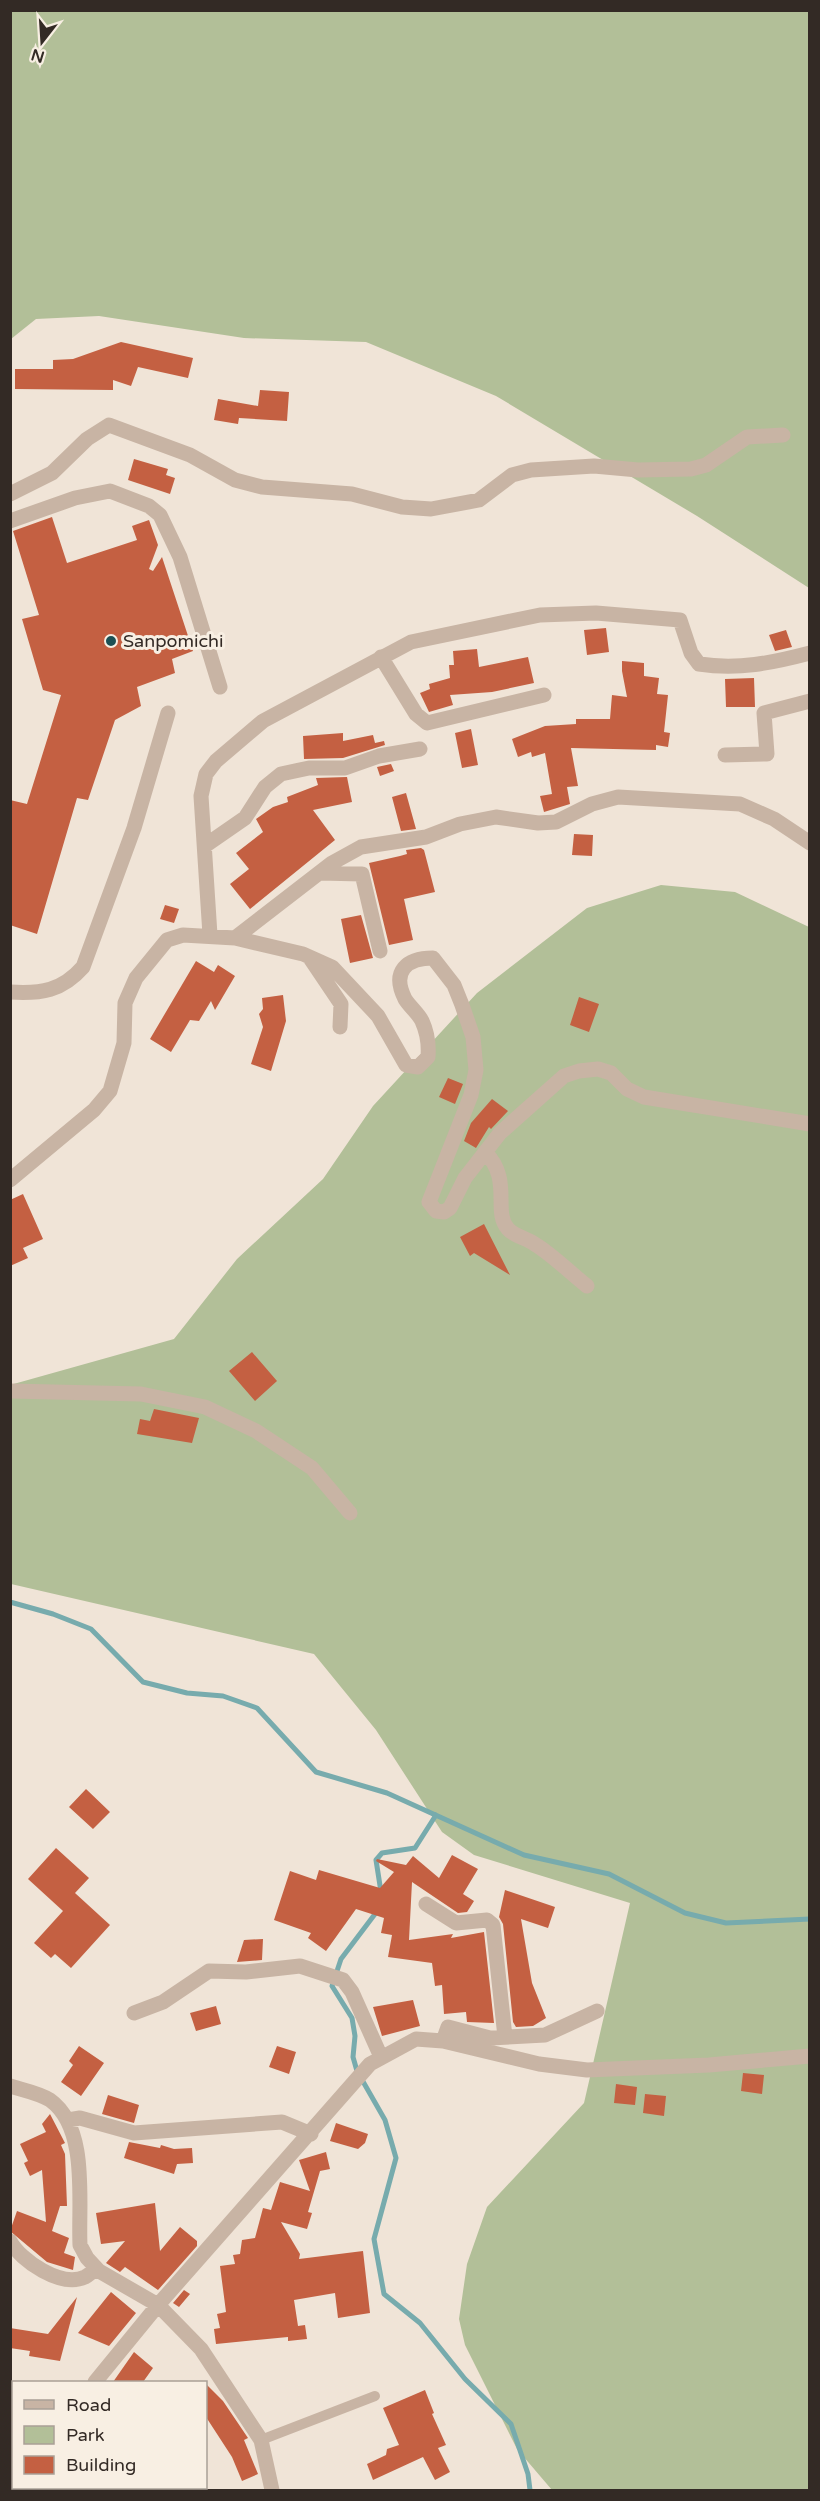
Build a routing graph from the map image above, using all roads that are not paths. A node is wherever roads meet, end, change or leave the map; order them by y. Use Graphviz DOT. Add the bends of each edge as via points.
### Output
graph roads {
  1 [pos="783,435"];
  2 [pos="10,494"];
  3 [pos="10,520"];
  4 [pos="810,653"];
  5 [pos="381,657"];
  6 [pos="220,687"];
  7 [pos="544,695"];
  8 [pos="810,702"];
  9 [pos="168,713"];
  10 [pos="420,749"];
  11 [pos="725,755"];
  12 [pos="810,843"];
  13 [pos="206,845"];
  14 [pos="320,873"];
  15 [pos="210,935"];
  16 [pos="235,938"];
  17 [pos="380,951"];
  18 [pos="310,958"];
  19 [pos="10,992"];
  20 [pos="340,1027"];
  21 [pos="810,1124"];
  22 [pos="485,1152"];
  23 [pos="10,1180"];
  24 [pos="587,1286"];
  25 [pos="10,1391"];
  26 [pos="351,1513"];
  27 [pos="426,1904"];
  28 [pos="597,2011"];
  29 [pos="134,2013"];
  30 [pos="505,2037"];
  31 [pos="443,2041"];
  32 [pos="810,2056"];
  33 [pos="381,2057"];
  34 [pos="10,2086"];
  35 [pos="68,2120"];
  36 [pos="310,2134"];
  37 [pos="10,2241"];
  38 [pos="96,2268"];
  39 [pos="158,2305"];
  40 [pos="96,2381"];
  41 [pos="375,2396"];
  42 [pos="261,2440"];
  43 [pos="272,2490"];
  1 -- 2 [label="street" via="747,437 691,470 594,466 531,470 512,475 479,500 431,509 402,507 352,494 262,487 236,480 190,455 109,426 87,439 52,473"];
  3 -- 6 [label="street" via="75,498 110,491 140,500 155,510 180,557"];
  4 -- 5 [label="street" via="759,666 721,668 699,664 680,620 596,613 540,615 473,628 411,642"];
  5 -- 7 [label="street" via="416,714 427,723"];
  5 -- 13 [label="street" via="263,721 216,761 201,786"];
  8 -- 11 [label="street" via="764,713 767,754"];
  9 -- 19 [label="street" via="134,828 82,967 72,979 45,993"];
  10 -- 13 [label="street" via="379,756 345,768 309,768 281,774 265,787 244,818"];
  12 -- 14 [label="street" via="774,819 740,804 618,797 592,804 556,822 496,817 460,824 426,837 377,843 361,848"];
  13 -- 15 [label="street"];
  14 -- 16 [label="street"];
  14 -- 17 [label="street" via="362,874"];
  15 -- 16 [label="street"];
  15 -- 23 [label="street" via="183,935 167,940 148,961 125,1003 124,1043 110,1091 88,1116"];
  16 -- 18 [label="street"];
  18 -- 20 [label="street" via="341,1004"];
  18 -- 22 [label="street" via="332,967 378,1016 406,1065 418,1067 428,1058 430,1041 401,990 401,974 406,964 416,958 433,958 441,966 462,1005 472,1037 476,1070 471,1095 429,1202 431,1207 444,1212 450,1208 465,1178"];
  21 -- 22 [label="street" via="644,1097 627,1089 611,1073 598,1069 564,1076 500,1133"];
  22 -- 24 [label="street" via="497,1164 504,1221 509,1230 534,1243"];
  25 -- 26 [label="street" via="141,1394 206,1407 256,1431 312,1468"];
  27 -- 30 [label="street" via="456,1923 487,1920 493,1925"];
  28 -- 30 [label="street" via="545,2035"];
  29 -- 33 [label="street" via="163,2002 209,1971 246,1972 300,1966 343,1980"];
  30 -- 31 [label="street" via="490,2038 448,2027"];
  31 -- 32 [label="street" via="539,2064 587,2070"];
  31 -- 33 [label="street" via="417,2039"];
  33 -- 36 [label="street" via="363,2071"];
  34 -- 35 [label="street" via="48,2099"];
  35 -- 36 [label="street" via="80,2118 134,2133 282,2122"];
  35 -- 38 [label="street" via="77,2145 80,2245"];
  36 -- 39 [label="street"];
  37 -- 38 [label="street" via="27,2263 64,2278 86,2277"];
  38 -- 39 [label="street"];
  39 -- 40 [label="street"];
  39 -- 42 [label="street" via="201,2349"];
  41 -- 42 [label="lane"];
  42 -- 43 [label="street"];
}
